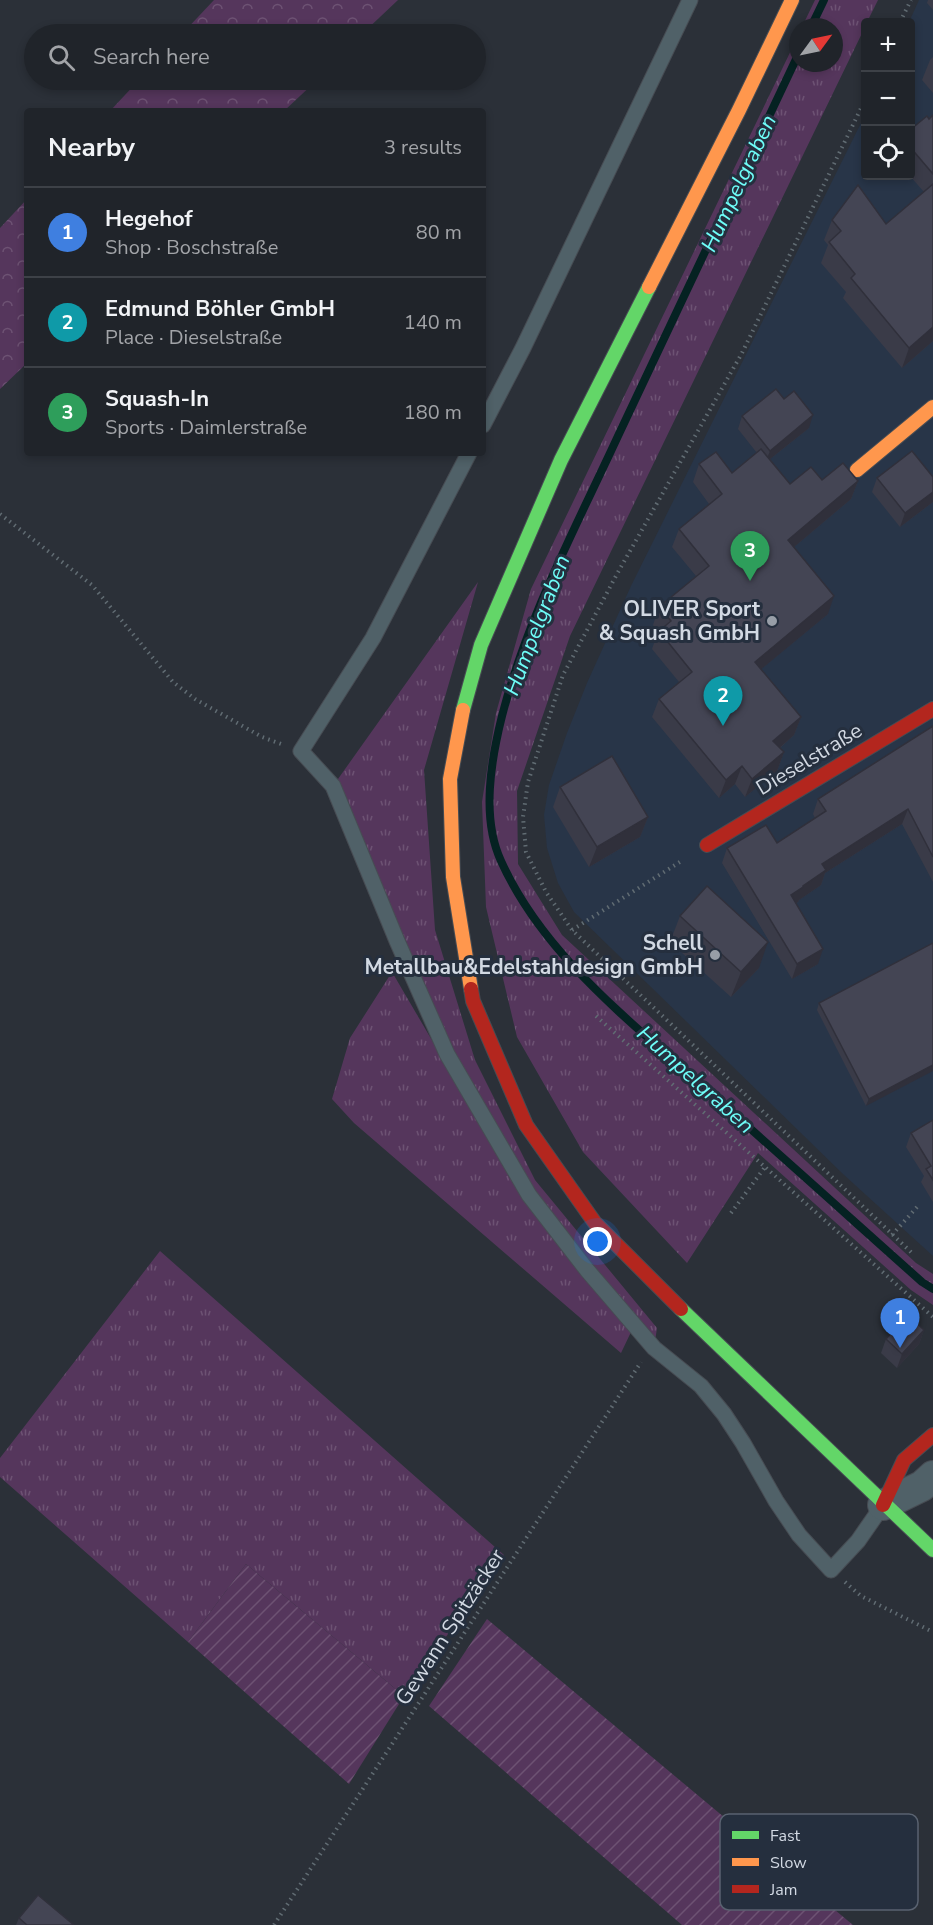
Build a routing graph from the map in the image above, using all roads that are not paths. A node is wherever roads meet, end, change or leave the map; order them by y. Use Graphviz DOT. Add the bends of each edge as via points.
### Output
graph roads {
  1 [pos="690,0"];
  2 [pos="792,0"];
  3 [pos="933,407"];
  4 [pos="486,419"];
  5 [pos="467,456"];
  6 [pos="857,470"];
  7 [pos="933,708"];
  8 [pos="707,845"];
  9 [pos="933,1435"];
  10 [pos="933,1476"];
  11 [pos="884,1505"];
  12 [pos="933,1550"];
  1 -- 4 [label="lane"];
  2 -- 11 [label="main road" via="561,460 481,645 463,709 450,779 453,877 473,1001 526,1125 595,1223"];
  3 -- 6 [label="main road"];
  5 -- 11 [label="lane" via="373,638 301,751 333,786 447,1054 524,1185 587,1270 654,1348 701,1386 724,1414 799,1535 831,1570"];
  7 -- 8 [label="main road, Dieselstraße"];
  9 -- 11 [label="main road" via="904,1460"];
  10 -- 11 [label="street" via="922,1486"];
  11 -- 12 [label="main road"];
}
